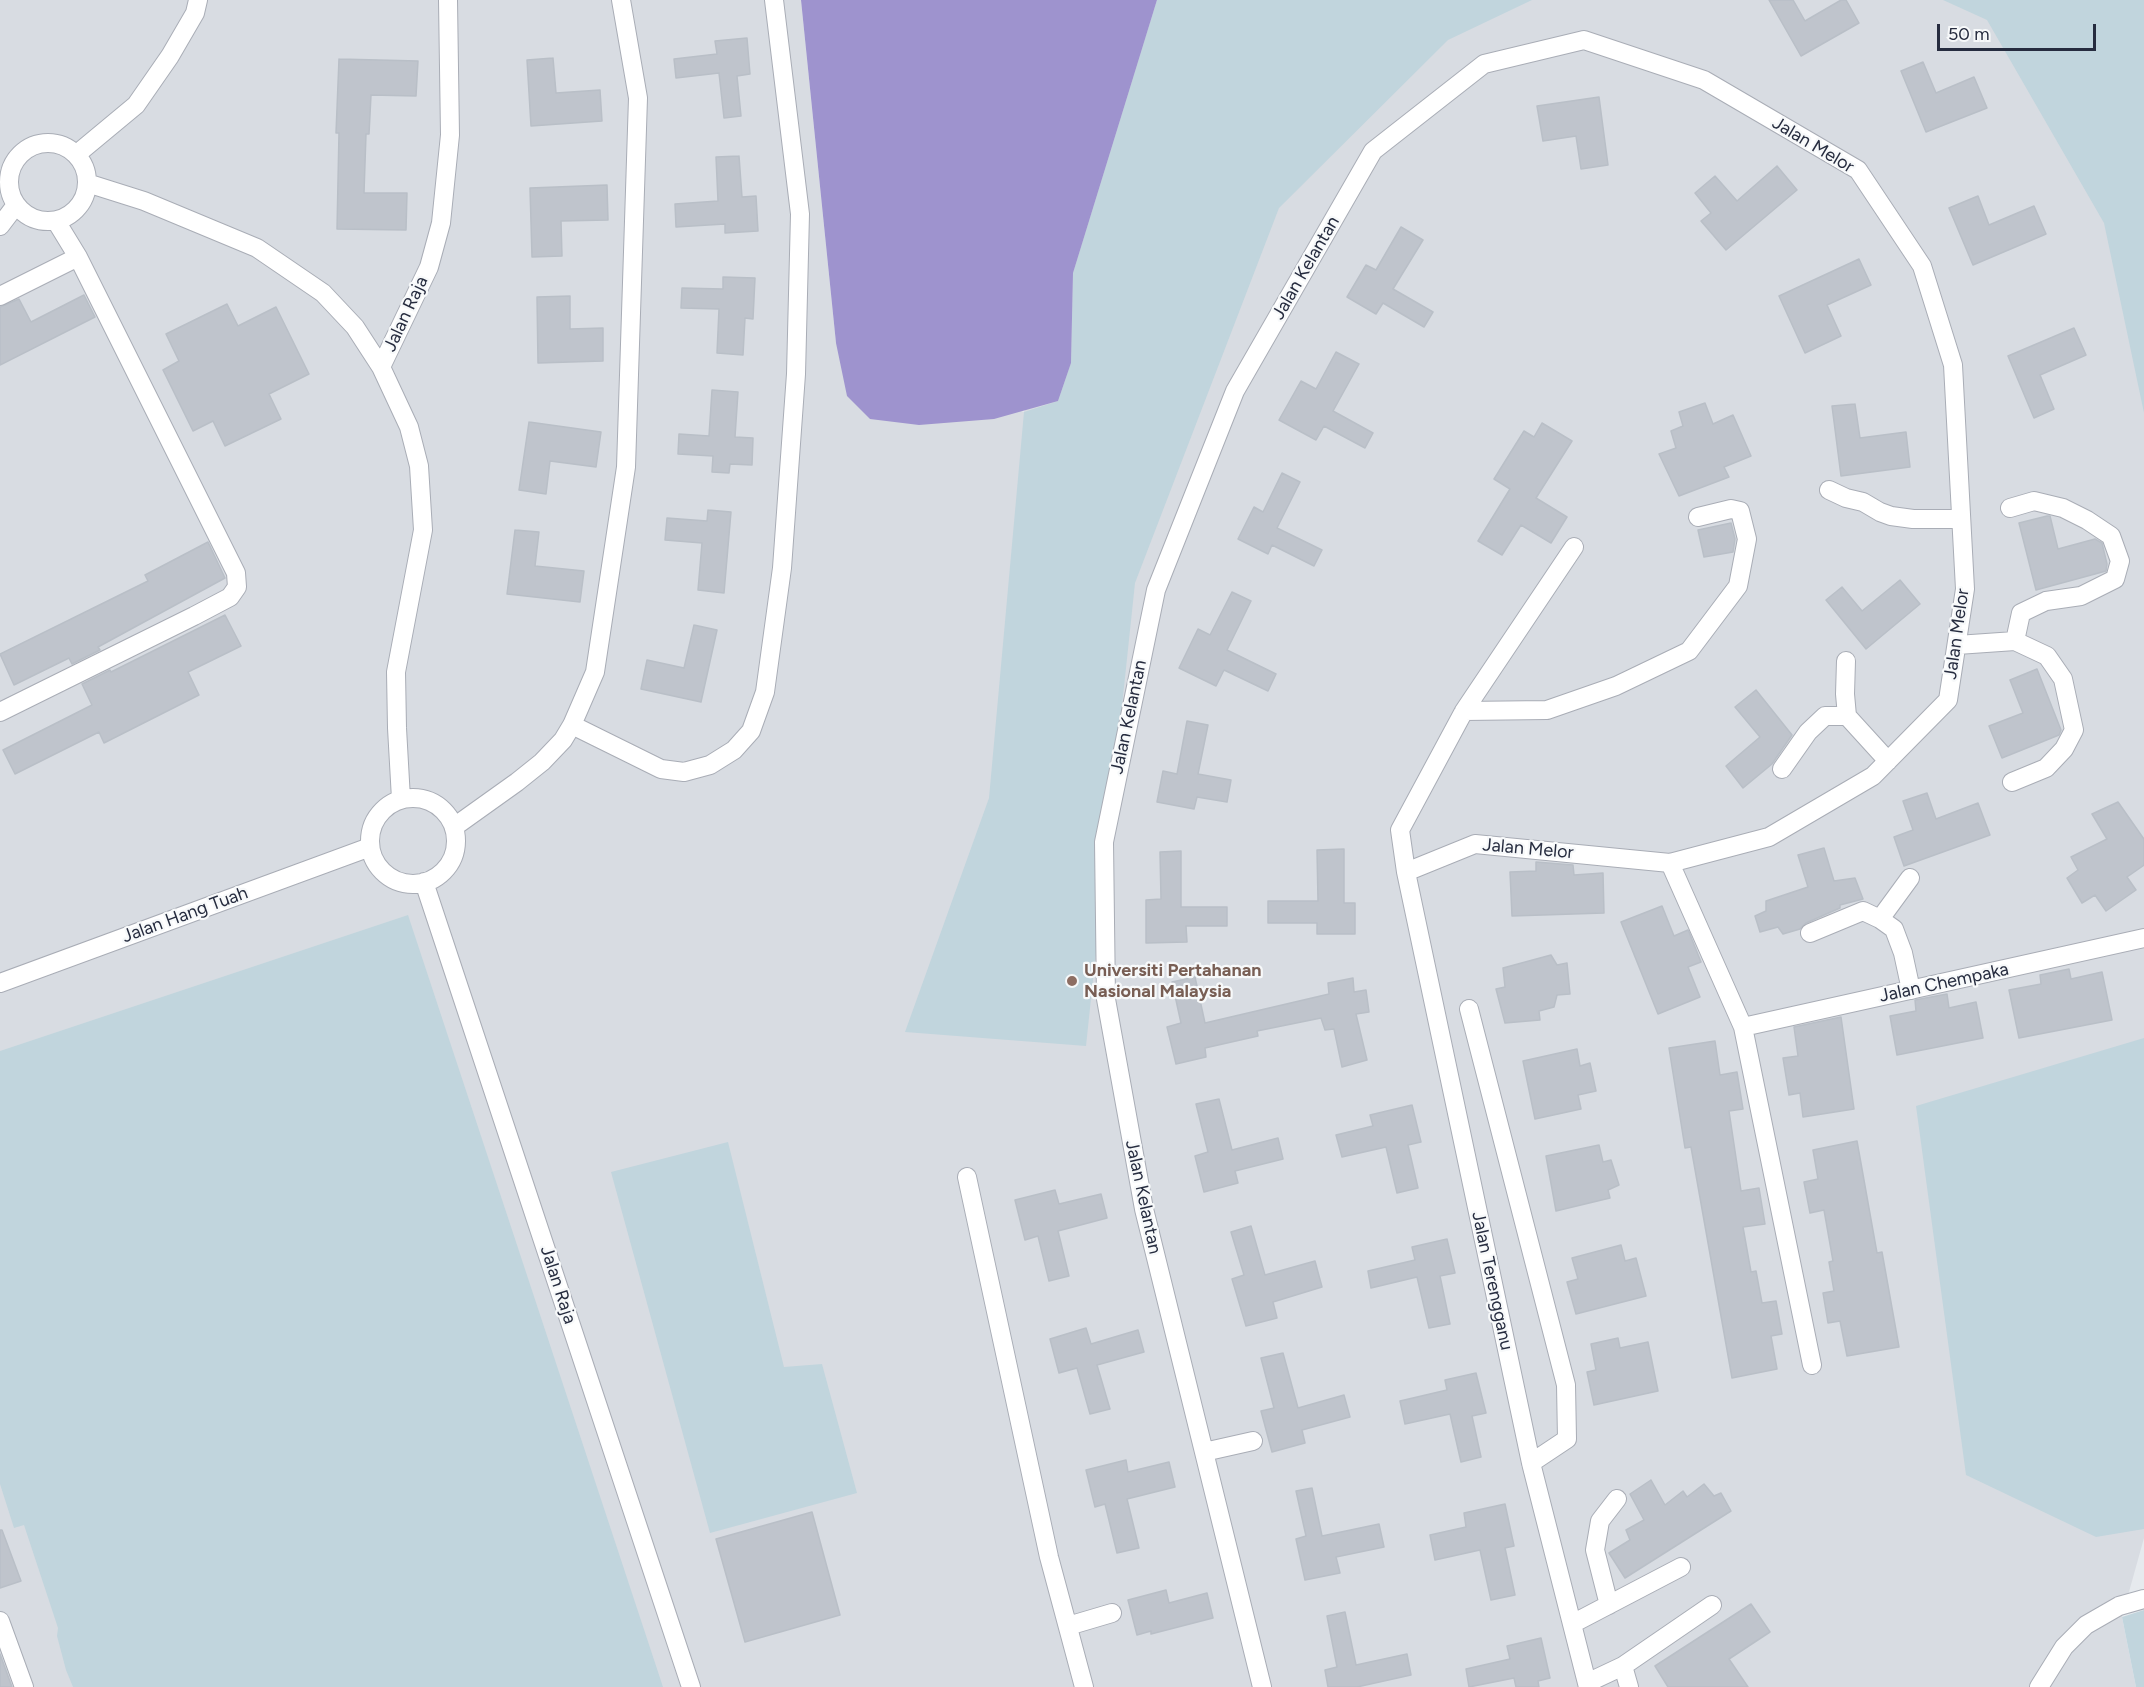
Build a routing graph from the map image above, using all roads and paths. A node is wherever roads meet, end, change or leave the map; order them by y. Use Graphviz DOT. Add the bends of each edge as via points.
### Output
graph roads {
  1 [pos="198,0"];
  2 [pos="448,0"];
  3 [pos="621,0"];
  4 [pos="774,0"];
  5 [pos="1704,80"];
  6 [pos="77,154"];
  7 [pos="6,160"];
  8 [pos="87,183"];
  9 [pos="16,206"];
  10 [pos="56,221"];
  11 [pos="0,226"];
  12 [pos="78,258"];
  13 [pos="0,296"];
  14 [pos="381,368"];
  15 [pos="1829,490"];
  16 [pos="2010,508"];
  17 [pos="1698,517"];
  18 [pos="1961,519"];
  19 [pos="1574,547"];
  20 [pos="2015,641"];
  21 [pos="1956,645"];
  22 [pos="1846,661"];
  23 [pos="1464,711"];
  24 [pos="0,712"];
  25 [pos="1847,716"];
  26 [pos="572,725"];
  27 [pos="1888,761"];
  28 [pos="1782,769"];
  29 [pos="2012,782"];
  30 [pos="401,799"];
  31 [pos="454,826"];
  32 [pos="370,847"];
  33 [pos="1670,863"];
  34 [pos="1406,872"];
  35 [pos="1910,878"];
  36 [pos="424,882"];
  37 [pos="1880,919"];
  38 [pos="1810,933"];
  39 [pos="2144,938"];
  40 [pos="0,983"];
  41 [pos="1911,990"];
  42 [pos="1469,1009"];
  43 [pos="1743,1027"];
  44 [pos="967,1177"];
  45 [pos="1812,1365"];
  46 [pos="1253,1441"];
  47 [pos="1204,1452"];
  48 [pos="1531,1463"];
  49 [pos="1617,1499"];
  50 [pos="1681,1568"];
  51 [pos="2144,1599"];
  52 [pos="1609,1605"];
  53 [pos="1712,1605"];
  54 [pos="1112,1613"];
  55 [pos="0,1621"];
  56 [pos="1572,1624"];
  57 [pos="1068,1626"];
  58 [pos="1623,1666"];
  59 [pos="1587,1685"];
  60 [pos="24,1687"];
  61 [pos="691,1687"];
  62 [pos="1084,1687"];
  63 [pos="1262,1687"];
  64 [pos="1629,1687"];
  65 [pos="2039,1687"];
  1 -- 6 [label="street" via="195,13 170,56 136,105"];
  2 -- 14 [label="street, Jalan Raja" via="450,135 441,223 429,267"];
  3 -- 26 [label="street" via="638,98 626,467 595,672"];
  4 -- 26 [label="street" via="800,213 796,374 782,568 765,693 751,731 734,750 710,765 684,772 661,770"];
  5 -- 18 [label="street, Jalan Melor" via="1858,170 1922,266 1953,365"];
  5 -- 47 [label="street, Jalan Kelantan" via="1584,40 1484,64 1373,151 1235,391 1156,590 1104,842 1106,999 1144,1209"];
  6 -- 7 [label="street" via="58,144 44,143"];
  6 -- 8 [label="street"];
  7 -- 9 [label="street" via="10,193"];
  8 -- 10 [label="street" via="78,208"];
  8 -- 14 [label="street" via="144,201 257,248 323,293 355,327"];
  9 -- 10 [label="street" via="27,216"];
  9 -- 11 [label="street"];
  10 -- 12 [label="street"];
  12 -- 13 [label="street"];
  12 -- 24 [label="street" via="236,573 237,587 230,597 194,616"];
  14 -- 30 [label="street, Jalan Raja" via="409,427 419,466 423,530 396,672"];
  15 -- 18 [label="street" via="1891,516"];
  16 -- 20 [label="street" via="2034,501 2063,508 2112,536 2120,561 2115,579 2081,596 2046,601 2021,613"];
  17 -- 23 [label="street" via="1731,509 1740,511 1747,539 1738,586 1689,651 1616,686 1547,711"];
  18 -- 21 [label="street, Jalan Melor" via="1965,589"];
  19 -- 23 [label="street, Jalan Terengganu"];
  20 -- 21 [label="street"];
  20 -- 29 [label="street" via="2047,656 2063,679 2074,730 2064,749 2046,768"];
  21 -- 27 [label="street, Jalan Melor" via="1948,700"];
  22 -- 25 [label="street"];
  23 -- 34 [label="street, Jalan Terengganu" via="1400,830"];
  25 -- 27 [label="street"];
  25 -- 28 [label="street" via="1825,716 1808,732"];
  26 -- 31 [label="street" via="542,762"];
  27 -- 33 [label="street, Jalan Melor" via="1873,776 1769,837"];
  30 -- 31 [label="street" via="427,800 439,806"];
  30 -- 32 [label="street" via="377,817 370,832"];
  31 -- 36 [label="street" via="454,854 447,867"];
  32 -- 36 [label="street" via="374,861 395,880"];
  32 -- 40 [label="street, Jalan Hang Tuah"];
  33 -- 34 [label="street, Jalan Melor" via="1475,844"];
  33 -- 43 [label="street"];
  34 -- 48 [label="street, Jalan Terengganu"];
  35 -- 37 [label="street"];
  36 -- 61 [label="street, Jalan Raja"];
  37 -- 38 [label="street" via="1863,911"];
  37 -- 41 [label="street" via="1894,929"];
  39 -- 41 [label="street, Jalan Chempaka"];
  41 -- 43 [label="street, Jalan Chempaka"];
  42 -- 48 [label="street" via="1566,1385 1567,1439"];
  43 -- 45 [label="street"];
  44 -- 57 [label="street" via="1048,1557"];
  46 -- 47 [label="street"];
  47 -- 63 [label="street, Jalan Kelantan"];
  48 -- 56 [label="street, Jalan Terengganu"];
  49 -- 52 [label="street" via="1600,1521 1595,1550"];
  50 -- 52 [label="street"];
  51 -- 65 [label="street" via="2119,1606 2086,1625 2064,1647"];
  52 -- 56 [label="street"];
  53 -- 58 [label="street"];
  54 -- 57 [label="street"];
  55 -- 60 [label="street"];
  56 -- 59 [label="street, Jalan Terengganu"];
  57 -- 62 [label="street"];
  58 -- 59 [label="street"];
  58 -- 64 [label="street"];
}
